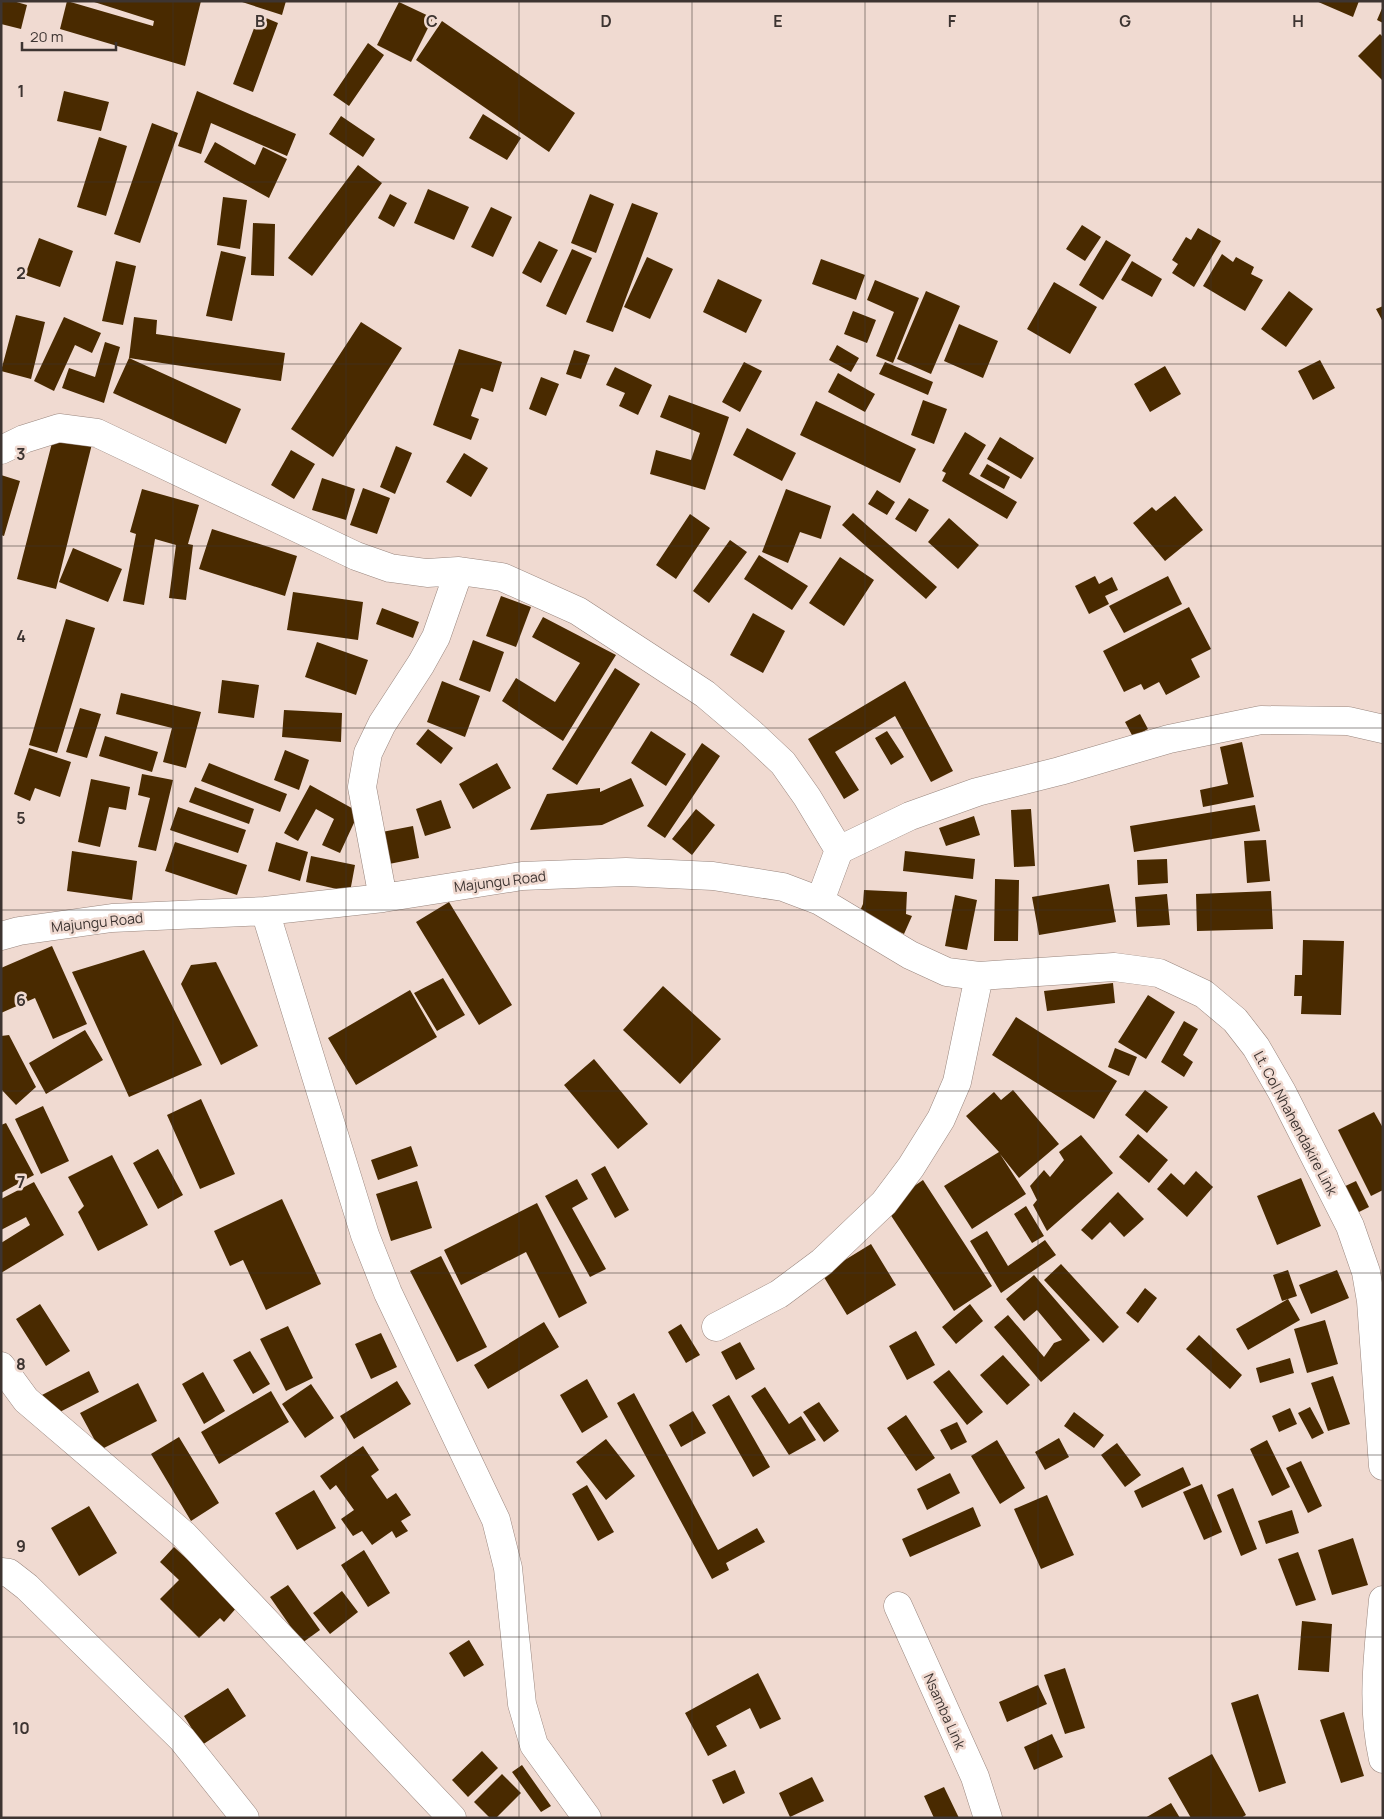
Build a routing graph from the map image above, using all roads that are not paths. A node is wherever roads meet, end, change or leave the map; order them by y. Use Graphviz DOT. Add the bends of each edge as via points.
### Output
graph roads {
  1 [pos="1,450"];
  2 [pos="459,571"];
  3 [pos="1383,729"];
  4 [pos="840,850"];
  5 [pos="383,898"];
  6 [pos="820,901"];
  7 [pos="265,911"];
  8 [pos="1,936"];
  9 [pos="979,976"];
  10 [pos="716,1327"];
  11 [pos="1,1366"];
  12 [pos="1383,1466"];
  13 [pos="1,1572"];
  14 [pos="1383,1600"];
  15 [pos="898,1606"];
  16 [pos="1383,1759"];
  17 [pos="245,1818"];
  18 [pos="452,1818"];
  19 [pos="587,1818"];
  20 [pos="988,1818"];
  1 -- 2 [label="street" via="58,428 97,433 356,556 390,568 427,573"];
  2 -- 4 [label="street" via="502,577 562,603 706,694 783,763"];
  2 -- 5 [label="street" via="436,636 368,753 362,787"];
  3 -- 4 [label="street" via="1348,721 1261,720 1169,739 977,792 910,816"];
  4 -- 6 [label="street"];
  5 -- 6 [label="street, Majungu Road" via="522,876 626,872 713,876 783,887"];
  5 -- 7 [label="street, Majungu Road"];
  6 -- 9 [label="street, Majungu Road" via="910,955 947,972"];
  7 -- 8 [label="street, Majungu Road" via="112,918 19,930"];
  7 -- 19 [label="street" via="365,1235 388,1294 496,1520 508,1568 522,1704 534,1745"];
  9 -- 10 [label="street" via="957,1082 941,1119 911,1167 884,1203 822,1262 779,1294"];
  9 -- 12 [label="street, Lt. Col Nhahendakire Link" via="1114,967 1159,973 1204,994 1235,1020 1256,1047 1282,1092 1350,1226 1366,1272"];
  11 -- 18 [label="street" via="26,1400 184,1535"];
  13 -- 17 [label="street" via="9,1573 27,1587 182,1739"];
  14 -- 16 [label="street" via="1375,1688 1376,1730"];
  15 -- 20 [label="street, Nsamba Link" via="975,1777"];
}
